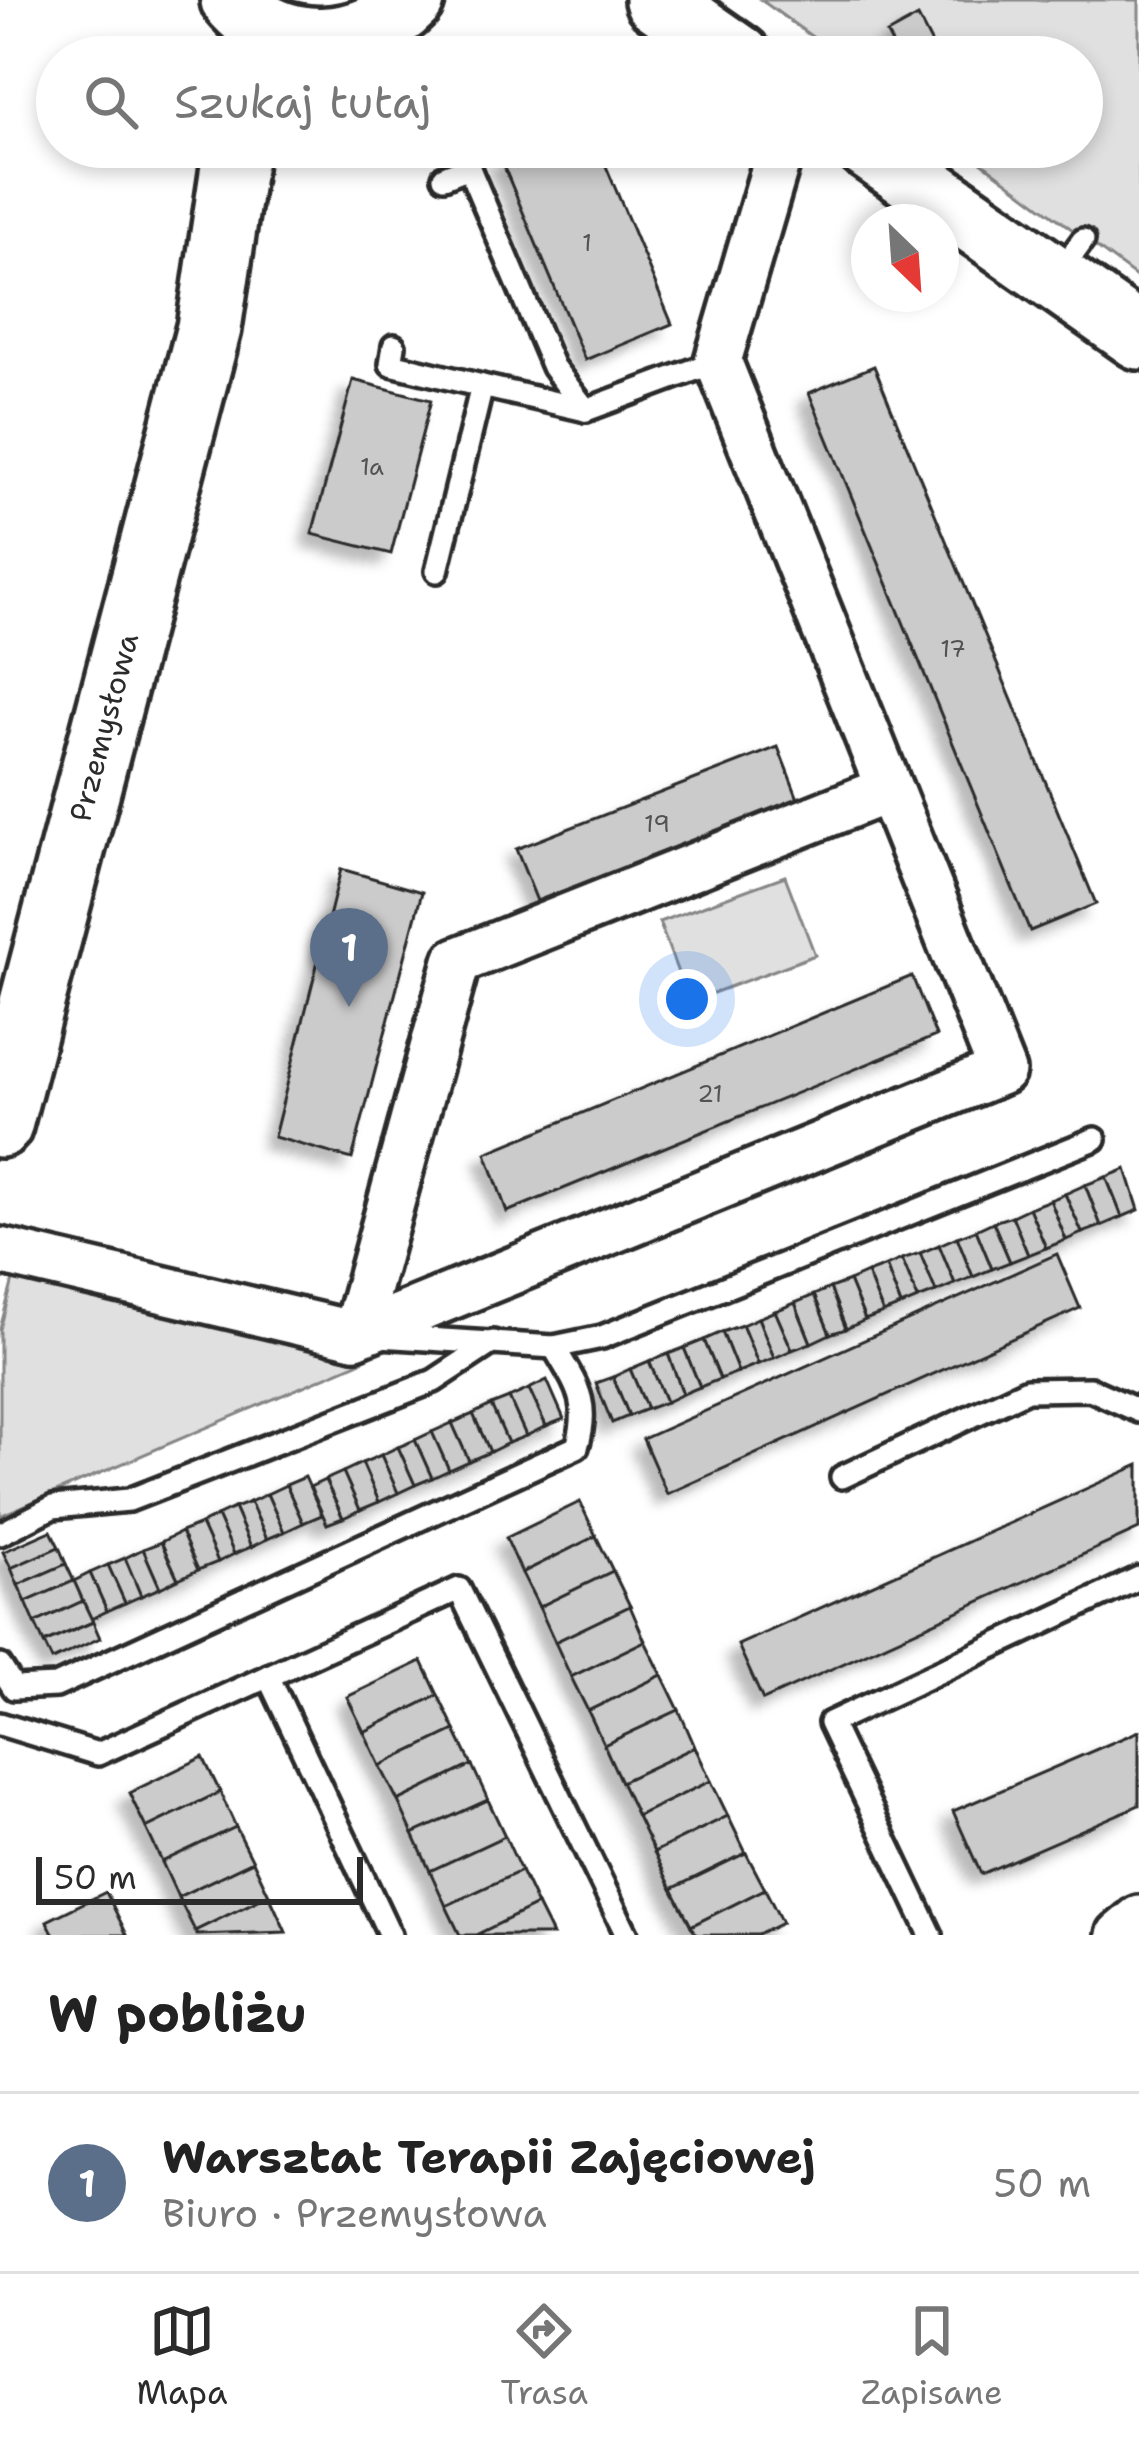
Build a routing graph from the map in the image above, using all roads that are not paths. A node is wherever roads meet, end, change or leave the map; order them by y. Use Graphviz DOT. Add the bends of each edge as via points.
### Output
graph roads {
  1 [pos="412,0"];
  2 [pos="657,1"];
  3 [pos="248,25"];
  4 [pos="290,36"];
  5 [pos="354,36"];
  6 [pos="708,36"];
  7 [pos="233,168"];
  8 [pos="271,168"];
  9 [pos="453,168"];
  10 [pos="469,168"];
  11 [pos="775,168"];
  12 [pos="898,168"];
  13 [pos="444,177"];
  14 [pos="209,328"];
  15 [pos="1139,337"];
  16 [pos="394,346"];
  17 [pos="718,361"];
  18 [pos="482,386"];
  19 [pos="586,410"];
  20 [pos="436,571"];
  21 [pos="889,789"];
  22 [pos="0,1125"];
  23 [pos="1095,1139"];
  24 [pos="0,1251"];
  25 [pos="355,1335"];
  26 [pos="494,1342"];
  27 [pos="554,1347"];
  28 [pos="1139,1411"];
  29 [pos="842,1477"];
  30 [pos="0,1534"];
  31 [pos="1139,1578"];
  32 [pos="0,1666"];
  33 [pos="268,1676"];
  34 [pos="0,1724"];
  35 [pos="1139,1919"];
  36 [pos="390,1935"];
  37 [pos="627,1935"];
  38 [pos="931,1935"];
  39 [pos="1120,1935"];
  1 -- 5 [label="street"];
  2 -- 6 [label="street"];
  3 -- 4 [label="street"];
  7 -- 14 [label="street, Przemysłowa"];
  8 -- 14 [label="street, Przemysłowa"];
  9 -- 13 [label="lane"];
  10 -- 19 [label="lane" via="553,367"];
  11 -- 17 [label="street"];
  12 -- 15 [label="street"];
  14 -- 22 [label="street, Przemysłowa"];
  16 -- 18 [label="lane" via="391,364"];
  17 -- 19 [label="lane"];
  17 -- 21 [label="street"];
  18 -- 19 [label="lane"];
  18 -- 20 [label="lane"];
  21 -- 25 [label="street" via="457,961"];
  21 -- 25 [label="street" via="1002,1071"];
  23 -- 27 [label="lane" via="602,1337"];
  24 -- 25 [label="street"];
  25 -- 26 [label="lane"];
  26 -- 27 [label="lane"];
  26 -- 30 [label="lane" via="434,1381 129,1500 53,1507"];
  27 -- 32 [label="lane" via="581,1392 578,1447 56,1686 14,1688"];
  28 -- 29 [label="lane" via="1090,1389 1027,1390"];
  31 -- 38 [label="lane" via="830,1723"];
  33 -- 34 [label="lane" via="98,1754"];
  33 -- 36 [label="lane"];
  33 -- 37 [label="lane" via="459,1589"];
  35 -- 39 [label="street"];
}
